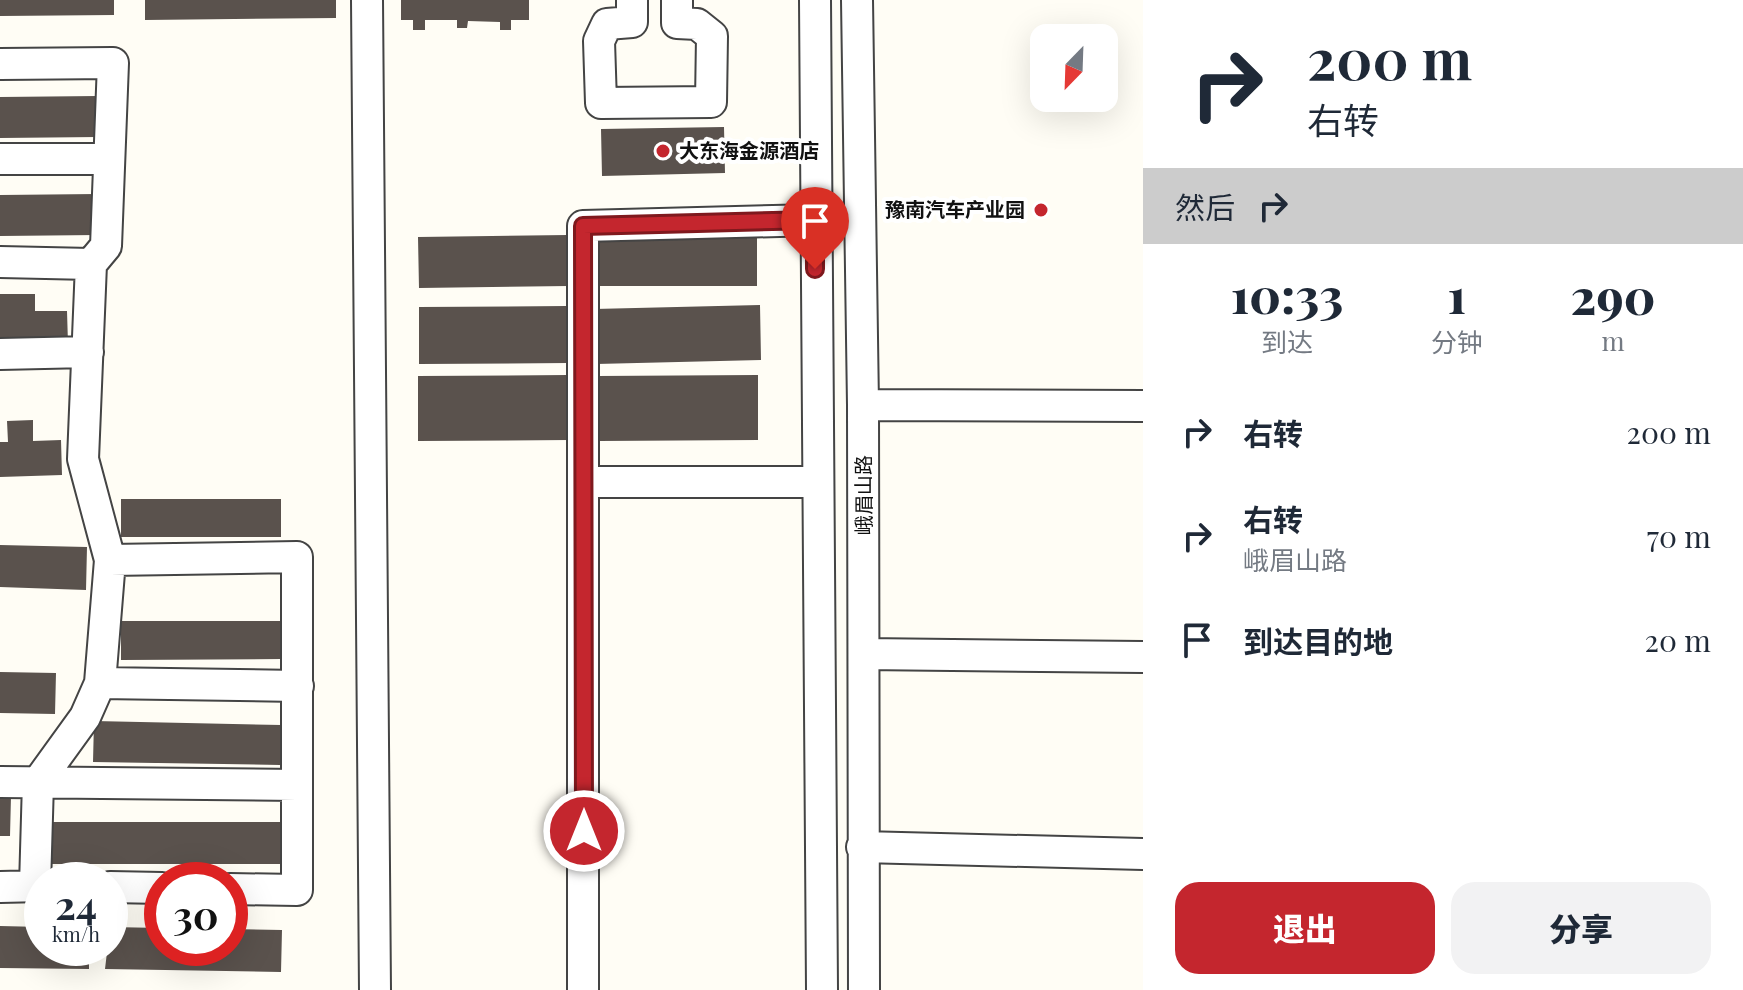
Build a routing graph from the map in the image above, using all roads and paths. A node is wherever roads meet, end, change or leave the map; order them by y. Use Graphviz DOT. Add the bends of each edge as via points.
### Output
graph roads {
  1 [pos="367,0"];
  2 [pos="632,0"];
  3 [pos="677,0"];
  4 [pos="815,0"];
  5 [pos="857,0"];
  6 [pos="0,64"];
  7 [pos="0,159"];
  8 [pos="109,159"];
  9 [pos="815,220"];
  10 [pos="0,262"];
  11 [pos="91,264"];
  12 [pos="88,352"];
  13 [pos="0,354"];
  14 [pos="863,405"];
  15 [pos="1143,406"];
  16 [pos="585,482"];
  17 [pos="817,482"];
  18 [pos="110,560"];
  19 [pos="865,654"];
  20 [pos="1143,657"];
  21 [pos="100,683"];
  22 [pos="298,686"];
  23 [pos="822,703"];
  24 [pos="865,704"];
  25 [pos="0,782"];
  26 [pos="38,782"];
  27 [pos="297,785"];
  28 [pos="862,847"];
  29 [pos="1143,854"];
  30 [pos="38,862"];
  31 [pos="24,886"];
  32 [pos="0,887"];
  33 [pos="248,889"];
  34 [pos="375,990"];
  35 [pos="583,990"];
  36 [pos="822,990"];
  37 [pos="864,990"];
  1 -- 34 [label="street"];
  2 -- 3 [label="street" via="632,22 607,24 599,41 601,103 711,102 712,36 697,24 677,23"];
  4 -- 9 [label="street"];
  5 -- 14 [label="street, 峨眉山路"];
  6 -- 8 [label="street" via="113,63"];
  7 -- 8 [label="street"];
  8 -- 11 [label="street" via="106,246"];
  9 -- 16 [label="street" via="583,226"];
  9 -- 17 [label="street"];
  10 -- 11 [label="street"];
  11 -- 12 [label="street"];
  12 -- 13 [label="street"];
  12 -- 18 [label="street" via="83,459"];
  14 -- 15 [label="street"];
  14 -- 19 [label="street, 峨眉山路"];
  16 -- 17 [label="street"];
  16 -- 35 [label="street"];
  17 -- 23 [label="street"];
  18 -- 21 [label="street"];
  18 -- 22 [label="street" via="297,557"];
  19 -- 20 [label="street"];
  19 -- 24 [label="street, 峨眉山路"];
  21 -- 22 [label="street"];
  21 -- 26 [label="street" via="85,717"];
  22 -- 27 [label="street"];
  23 -- 24 [label="street"];
  23 -- 36 [label="street"];
  24 -- 28 [label="street, 峨眉山路"];
  25 -- 26 [label="street"];
  26 -- 27 [label="street"];
  26 -- 30 [label="street"];
  27 -- 33 [label="street" via="297,890"];
  28 -- 29 [label="street"];
  28 -- 37 [label="street, 峨眉山路"];
  31 -- 32 [label="street"];
}
